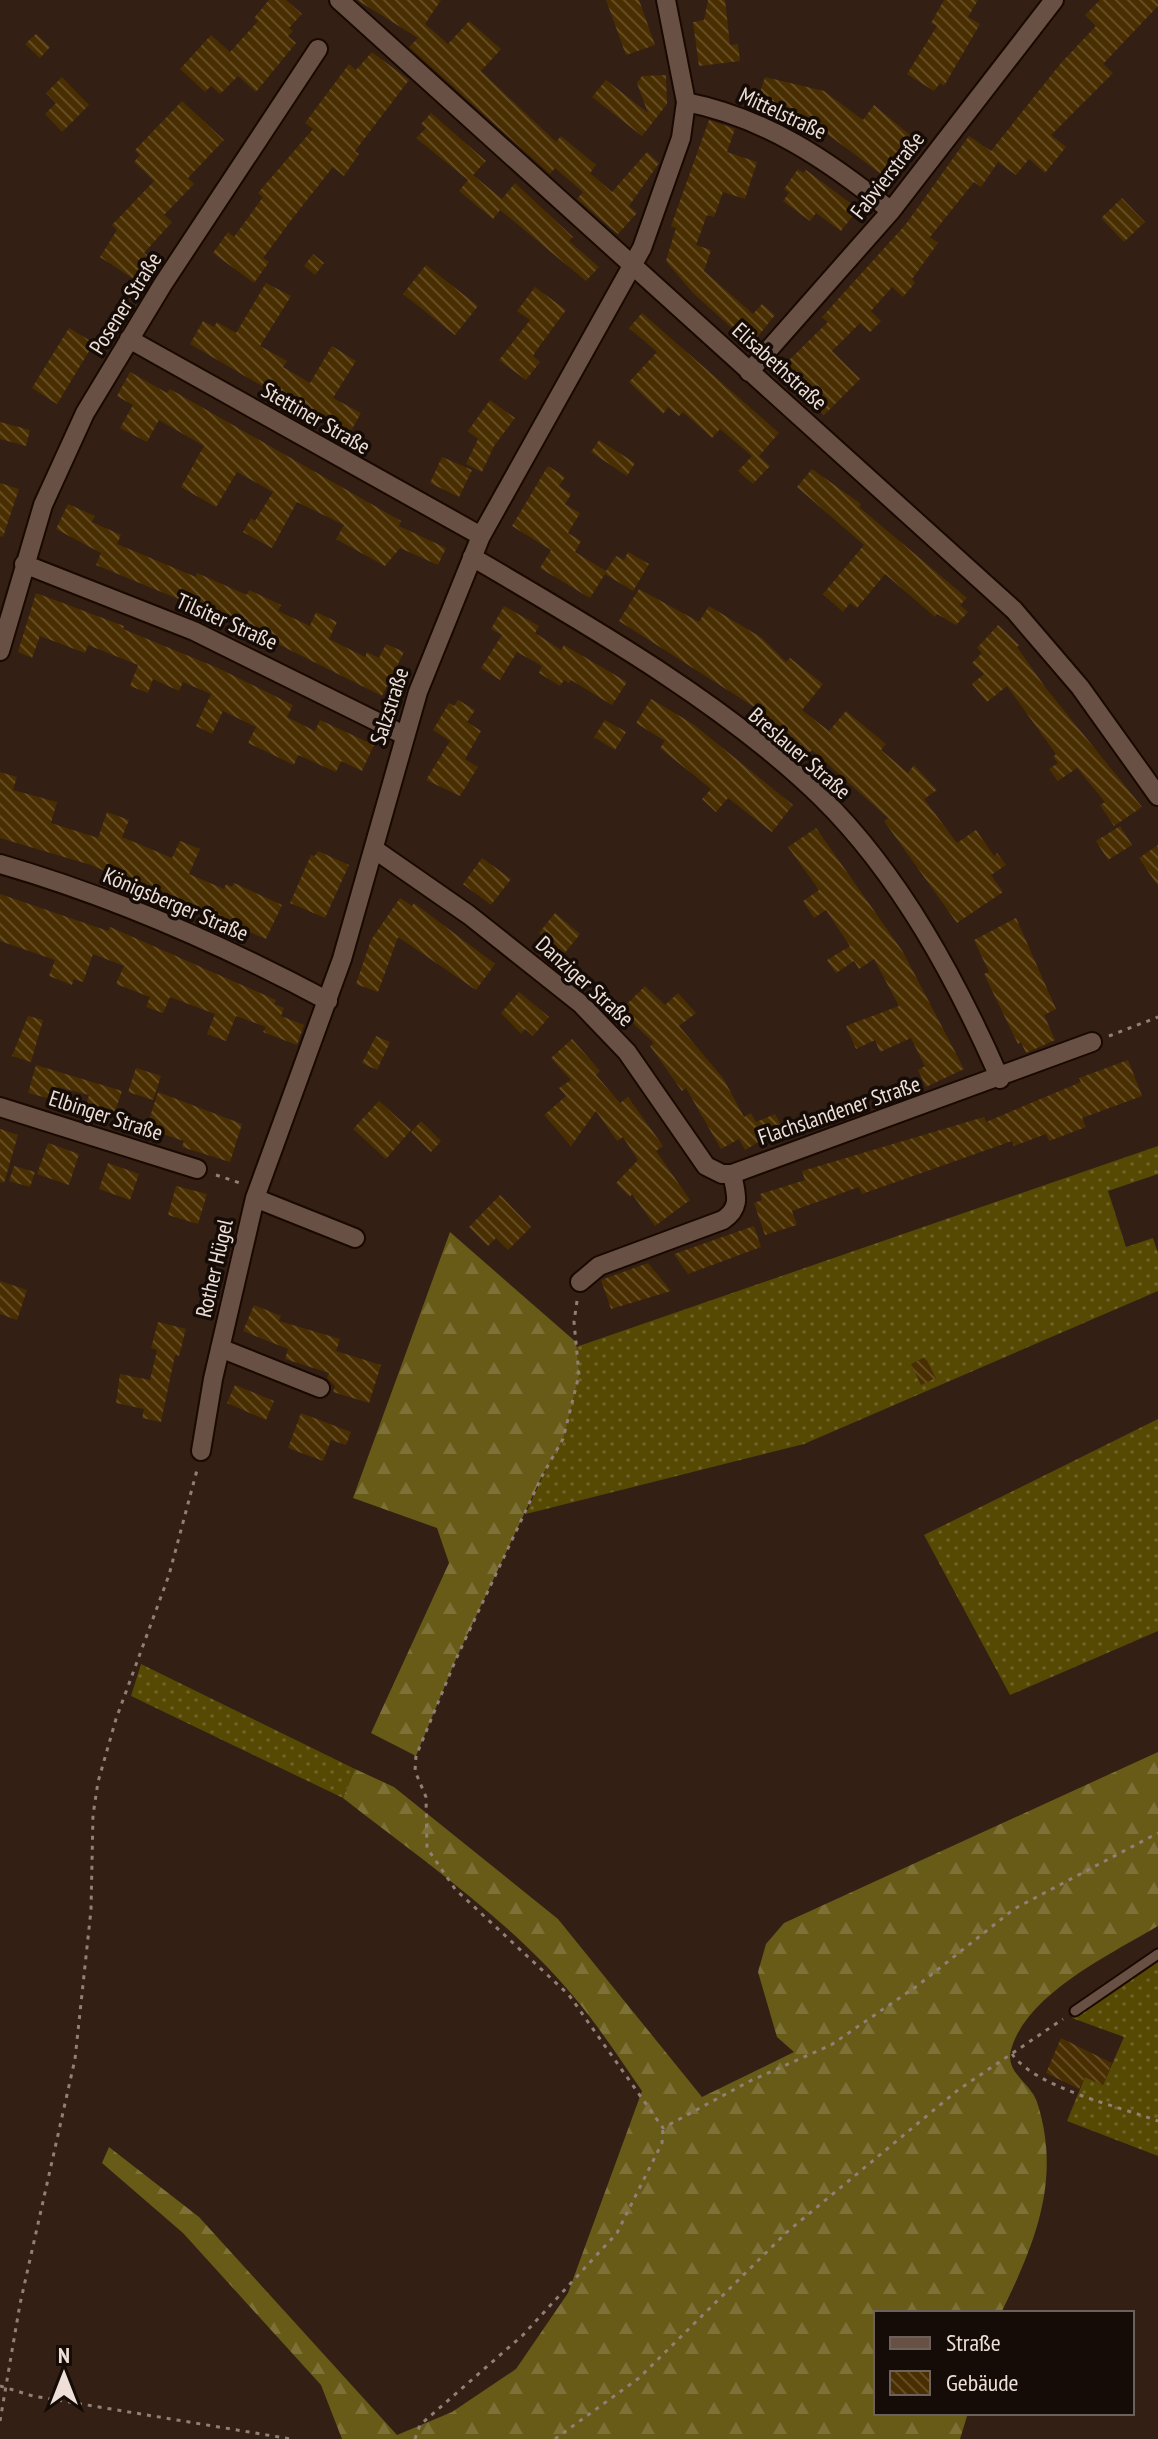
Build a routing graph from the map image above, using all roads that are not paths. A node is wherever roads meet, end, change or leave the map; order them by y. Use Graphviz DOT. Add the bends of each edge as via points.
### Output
graph roads {
  1 [pos="666,0"];
  2 [pos="1054,0"];
  3 [pos="346,2"];
  4 [pos="318,49"];
  5 [pos="686,102"];
  6 [pos="891,211"];
  7 [pos="633,266"];
  8 [pos="129,339"];
  9 [pos="749,372"];
  10 [pos="481,536"];
  11 [pos="472,557"];
  12 [pos="24,564"];
  13 [pos="0,651"];
  14 [pos="404,735"];
  15 [pos="1158,796"];
  16 [pos="374,849"];
  17 [pos="0,864"];
  18 [pos="328,1001"];
  19 [pos="1092,1042"];
  20 [pos="1000,1079"];
  21 [pos="0,1107"];
  22 [pos="197,1169"];
  23 [pos="732,1174"];
  24 [pos="256,1194"];
  25 [pos="355,1238"];
  26 [pos="580,1282"];
  27 [pos="220,1348"];
  28 [pos="320,1388"];
  29 [pos="201,1451"];
  30 [pos="1158,1954"];
  31 [pos="1075,2011"];
  1 -- 5 [label="street"];
  2 -- 6 [label="street, Fabvierstraße"];
  3 -- 7 [label="street, Elisabethstraße"];
  4 -- 8 [label="street, Posener Straße"];
  5 -- 6 [label="street, Mittelstraße" via="797,142"];
  5 -- 7 [label="street, Salzstraße" via="681,138"];
  6 -- 9 [label="street, Fabvierstraße"];
  7 -- 9 [label="street, Elisabethstraße"];
  7 -- 10 [label="street, Salzstraße"];
  8 -- 10 [label="street, Stettiner Straße"];
  8 -- 12 [label="street, Posener Straße" via="64,456"];
  9 -- 15 [label="street, Elisabethstraße" via="1036,632"];
  10 -- 11 [label="street, Salzstraße"];
  11 -- 14 [label="street, Salzstraße"];
  11 -- 20 [label="street, Breslauer Straße" via="678,686 822,799 875,861 949,973"];
  12 -- 13 [label="street, Posener Straße"];
  12 -- 14 [label="street, Tilsiter Straße" via="194,631"];
  14 -- 16 [label="street, Salzstraße"];
  16 -- 18 [label="street, Salzstraße"];
  16 -- 23 [label="street, Danziger Straße" via="480,923 581,1004 627,1052 706,1166"];
  17 -- 18 [label="street, Königsberger Straße" via="104,897"];
  18 -- 24 [label="street, Salzstraße"];
  19 -- 20 [label="street, Flachslandener Straße"];
  20 -- 23 [label="street, Flachslandener Straße"];
  21 -- 22 [label="street, Elbinger Straße"];
  23 -- 26 [label="street" via="735,1212 599,1266"];
  24 -- 25 [label="street, Rother Hügel"];
  24 -- 27 [label="street, Rother Hügel"];
  27 -- 28 [label="street, Rother Hügel"];
  27 -- 29 [label="street, Rother Hügel"];
  30 -- 31 [label="lane"];
}
